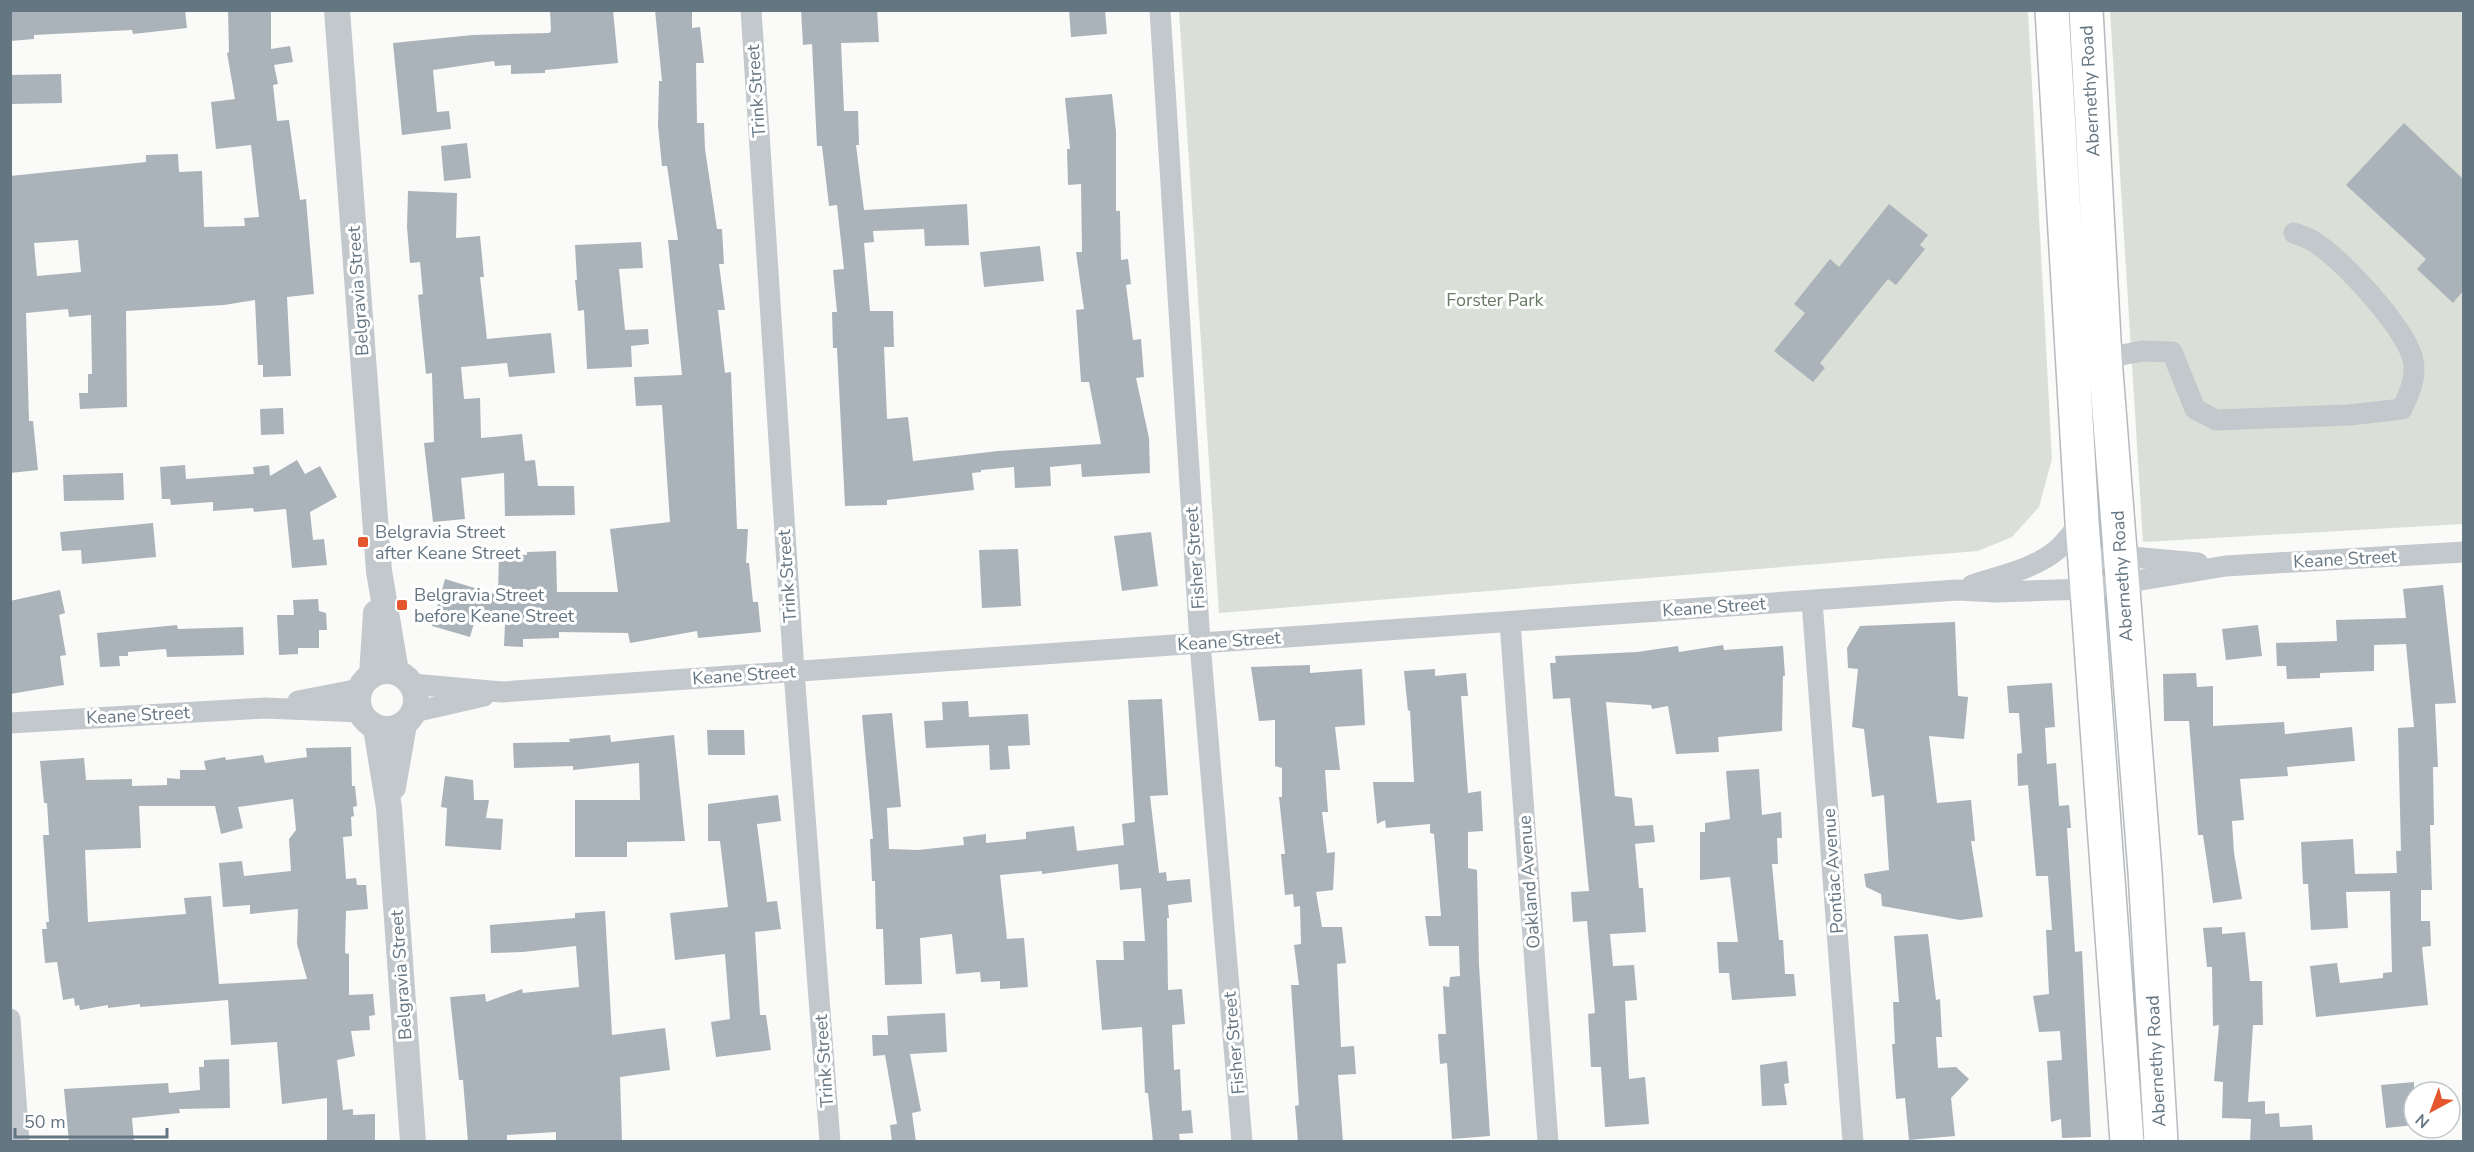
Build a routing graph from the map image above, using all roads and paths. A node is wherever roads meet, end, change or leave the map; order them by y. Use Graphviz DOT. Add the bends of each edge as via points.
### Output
graph roads {
  1 [pos="337,10"];
  2 [pos="751,10"];
  3 [pos="1160,10"];
  4 [pos="2052,10"];
  5 [pos="2085,10"];
  6 [pos="2295,232"];
  7 [pos="2105,358"];
  8 [pos="2082,520"];
  9 [pos="2463,552"];
  10 [pos="2226,566"];
  11 [pos="2122,570"];
  12 [pos="2086,575"];
  13 [pos="1957,590"];
  14 [pos="1812,601"];
  15 [pos="1510,622"];
  16 [pos="1200,643"];
  17 [pos="794,672"];
  18 [pos="502,692"];
  19 [pos="379,693"];
  20 [pos="409,718"];
  21 [pos="10,723"];
  22 [pos="390,808"];
  23 [pos="10,1018"];
  24 [pos="19,1142"];
  25 [pos="413,1142"];
  26 [pos="830,1142"];
  27 [pos="1242,1142"];
  28 [pos="1548,1142"];
  29 [pos="1853,1142"];
  30 [pos="2127,1142"];
  31 [pos="2161,1142"];
  1 -- 19 [label="street, Belgravia Street" via="379,571"];
  2 -- 17 [label="street, Trink Street"];
  3 -- 16 [label="street, Fisher Street"];
  4 -- 8 [label="main road, Abernethy Road"];
  5 -- 7 [label="main road, Abernethy Road"];
  6 -- 7 [label="street" via="2315,242 2368,290 2401,334 2412,357 2413,387 2402,409 2216,420 2195,409 2172,352 2143,351"];
  7 -- 11 [label="main road, Abernethy Road"];
  8 -- 12 [label="main road, Abernethy Road"];
  8 -- 13 [label="street, Keane Street" via="2050,555"];
  9 -- 10 [label="street, Keane Street"];
  10 -- 11 [label="street, Keane Street"];
  10 -- 11 [label="street, Keane Street"];
  11 -- 12 [label="street, Keane Street"];
  11 -- 12 [label="street, Keane Street"];
  11 -- 31 [label="main road, Abernethy Road"];
  12 -- 13 [label="street, Keane Street" via="1996,592"];
  12 -- 30 [label="main road, Abernethy Road"];
  13 -- 14 [label="street, Keane Street"];
  14 -- 15 [label="street, Keane Street"];
  14 -- 29 [label="street, Pontiac Avenue"];
  15 -- 16 [label="street, Keane Street"];
  15 -- 28 [label="street, Oakland Avenue"];
  16 -- 17 [label="street, Keane Street"];
  16 -- 27 [label="street, Fisher Street"];
  17 -- 18 [label="street, Keane Street"];
  17 -- 26 [label="street, Trink Street"];
  18 -- 19 [label="street, Keane Street"];
  18 -- 20 [label="street, Keane Street"];
  19 -- 20 [label="street" via="391,729"];
  19 -- 20 [label="street, Belgravia Street" via="417,698"];
  19 -- 21 [label="street, Keane Street" via="265,708"];
  19 -- 22 [label="street, Belgravia Street"];
  20 -- 22 [label="street, Belgravia Street"];
  22 -- 25 [label="street, Belgravia Street"];
  23 -- 24 [label="street"];
}
